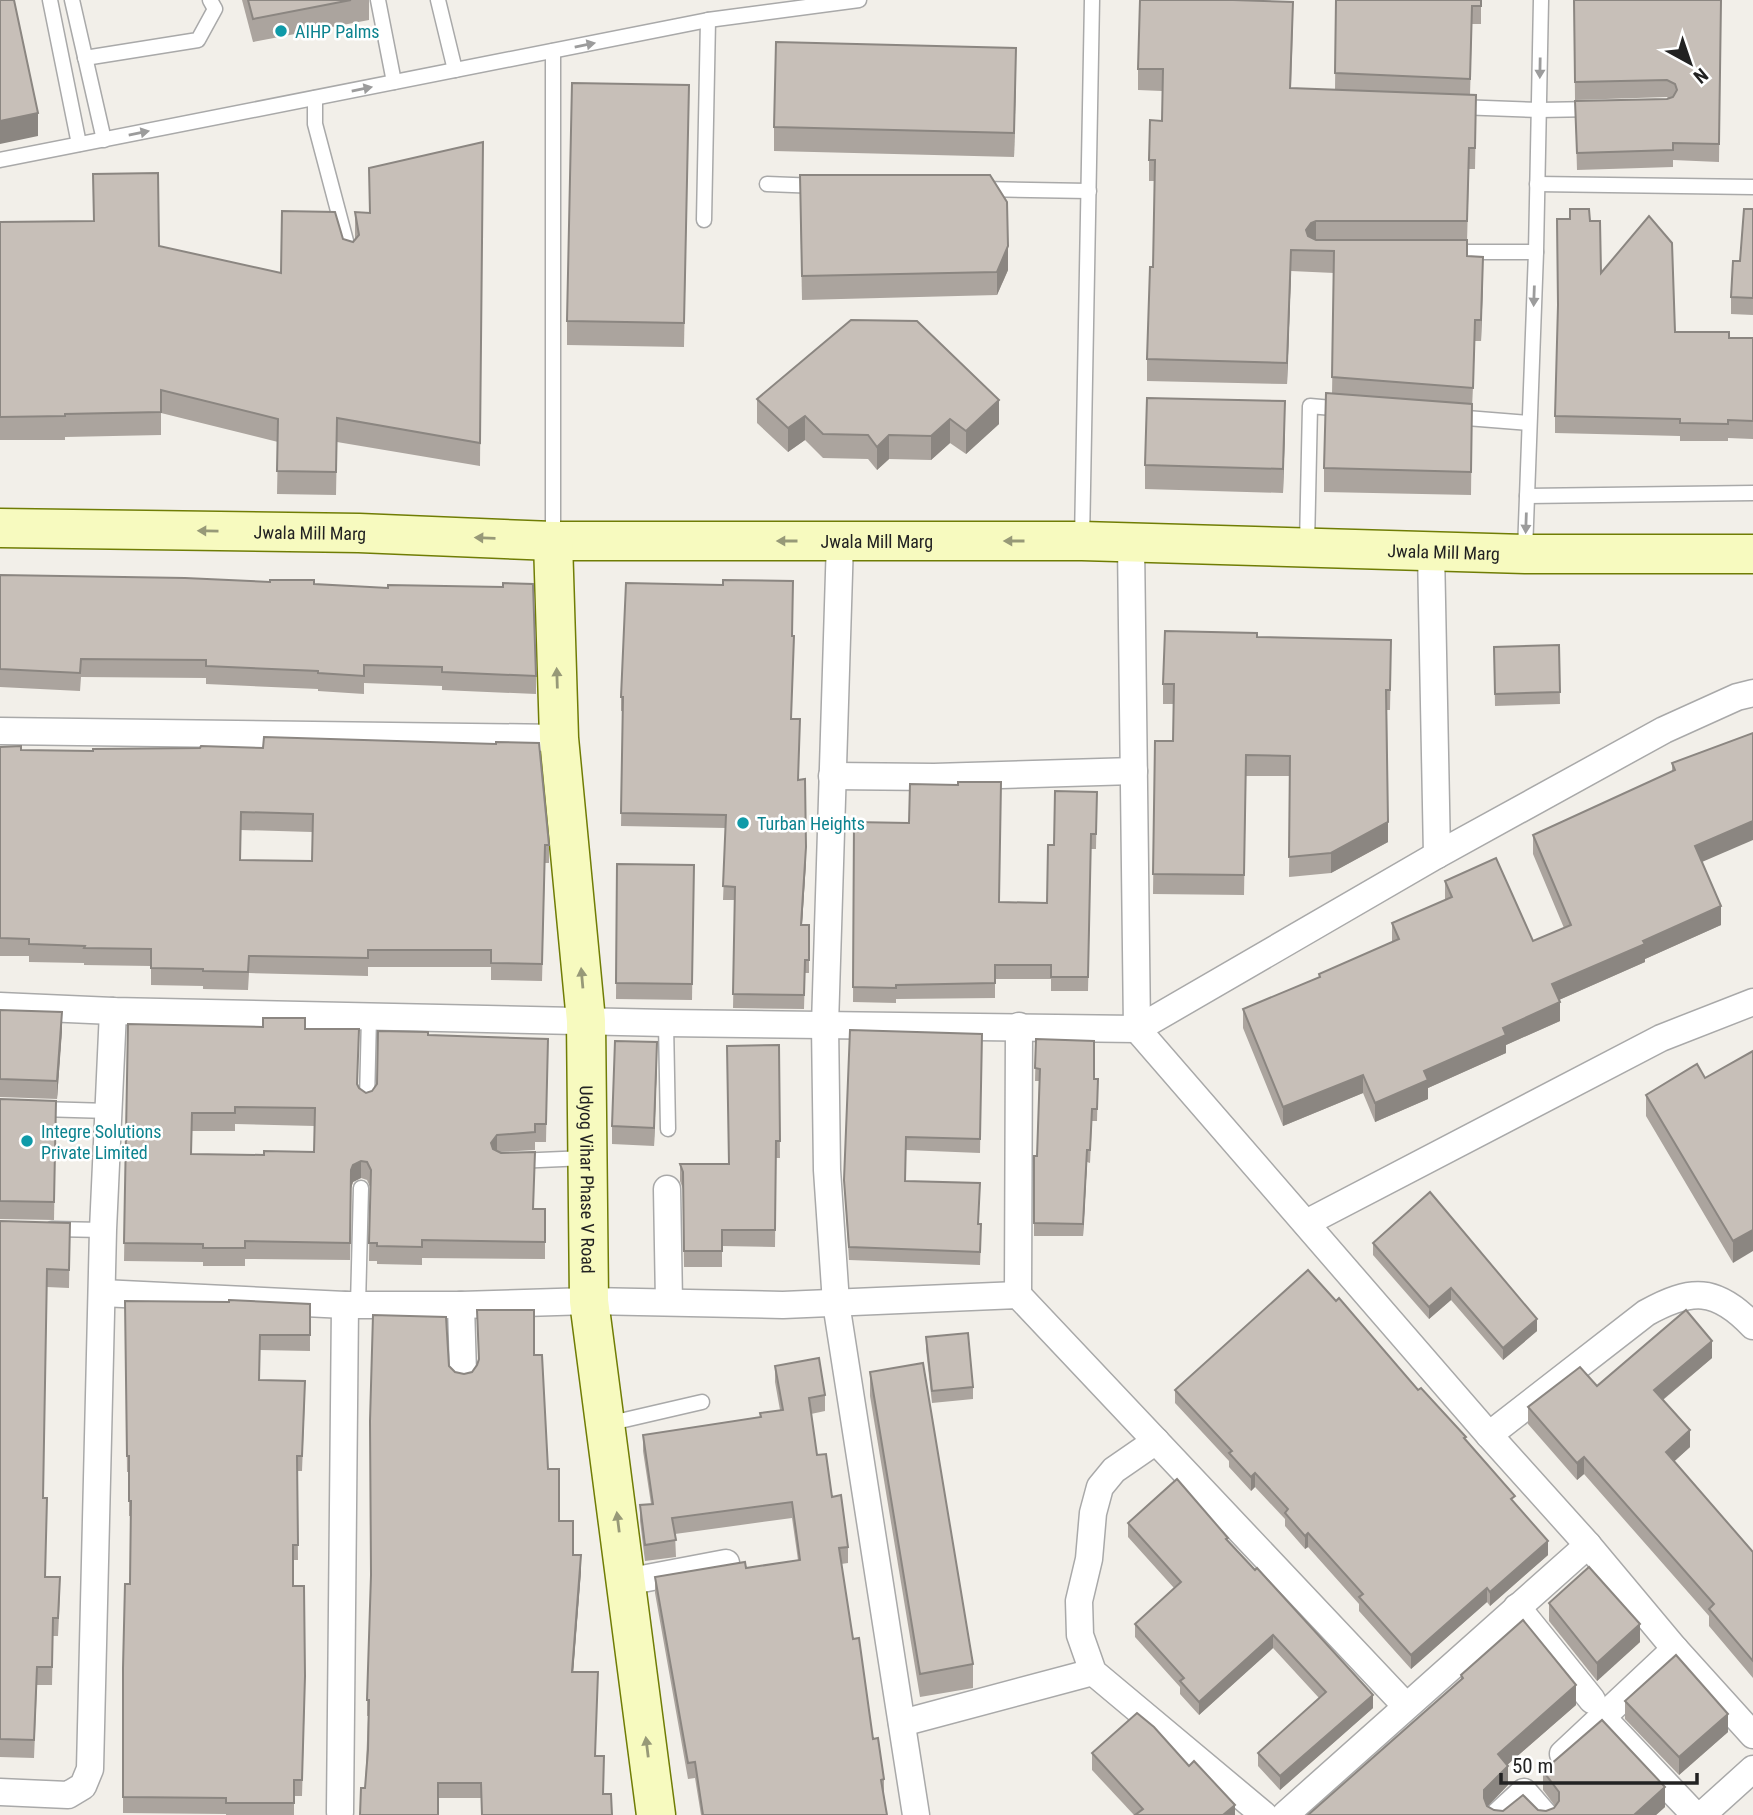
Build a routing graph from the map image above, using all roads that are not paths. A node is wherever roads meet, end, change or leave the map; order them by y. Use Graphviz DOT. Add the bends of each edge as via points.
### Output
graph roads {
  1 [pos="50,0"];
  2 [pos="72,0"];
  3 [pos="210,0"];
  4 [pos="378,0"];
  5 [pos="438,0"];
  6 [pos="859,0"];
  7 [pos="1093,0"];
  8 [pos="1541,0"];
  9 [pos="708,20"];
  10 [pos="553,51"];
  11 [pos="85,58"];
  12 [pos="455,70"];
  13 [pos="394,82"];
  14 [pos="315,98"];
  15 [pos="1437,106"];
  16 [pos="1604,108"];
  17 [pos="1539,110"];
  18 [pos="104,140"];
  19 [pos="79,144"];
  20 [pos="0,160"];
  21 [pos="767,184"];
  22 [pos="1537,184"];
  23 [pos="834,186"];
  24 [pos="1753,187"];
  25 [pos="968,189"];
  26 [pos="1089,191"];
  27 [pos="704,220"];
  28 [pos="1437,252"];
  29 [pos="1535,252"];
  30 [pos="350,256"];
  31 [pos="1351,409"];
  32 [pos="1434,415"];
  33 [pos="1530,423"];
  34 [pos="1753,493"];
  35 [pos="1527,496"];
  36 [pos="0,528"];
  37 [pos="553,541"];
  38 [pos="840,541"];
  39 [pos="1082,541"];
  40 [pos="1131,544"];
  41 [pos="1307,548"];
  42 [pos="1431,551"];
  43 [pos="1525,554"];
  44 [pos="1753,554"];
  45 [pos="1753,693"];
  46 [pos="0,731"];
  47 [pos="559,738"];
  48 [pos="1134,771"];
  49 [pos="832,776"];
  50 [pos="1437,855"];
  51 [pos="1753,1002"];
  52 [pos="0,1006"];
  53 [pos="113,1011"];
  54 [pos="369,1016"];
  55 [pos="586,1021"];
  56 [pos="666,1023"];
  57 [pos="825,1024"];
  58 [pos="1018,1026"];
  59 [pos="1137,1028"];
  60 [pos="367,1101"];
  61 [pos="27,1108"];
  62 [pos="109,1111"];
  63 [pos="667,1129"];
  64 [pos="587,1158"];
  65 [pos="501,1161"];
  66 [pos="361,1188"];
  67 [pos="667,1189"];
  68 [pos="1306,1223"];
  69 [pos="37,1229"];
  70 [pos="103,1230"];
  71 [pos="102,1293"];
  72 [pos="1018,1295"];
  73 [pos="589,1301"];
  74 [pos="669,1302"];
  75 [pos="836,1303"];
  76 [pos="351,1305"];
  77 [pos="461,1305"];
  78 [pos="1752,1323"];
  79 [pos="463,1374"];
  80 [pos="702,1402"];
  81 [pos="605,1424"];
  82 [pos="1489,1435"];
  83 [pos="1156,1441"];
  84 [pos="1588,1545"];
  85 [pos="726,1563"];
  86 [pos="626,1582"];
  87 [pos="1517,1607"];
  88 [pos="1675,1649"];
  89 [pos="1093,1672"];
  90 [pos="1406,1706"];
  91 [pos="1597,1709"];
  92 [pos="902,1723"];
  93 [pos="1753,1735"];
  94 [pos="1563,1754"];
  95 [pos="1753,1769"];
  96 [pos="0,1792"];
  97 [pos="340,1812"];
  98 [pos="656,1815"];
  99 [pos="916,1815"];
  100 [pos="1264,1815"];
  101 [pos="1285,1815"];
  102 [pos="1499,1815"];
  103 [pos="1544,1815"];
  104 [pos="1695,1815"];
  105 [pos="1702,1815"];
  1 -- 19 [label="lane"];
  2 -- 11 [label="lane"];
  3 -- 11 [label="lane" via="215,9 198,40"];
  4 -- 13 [label="lane"];
  5 -- 12 [label="lane"];
  6 -- 9 [label="lane"];
  7 -- 26 [label="lane"];
  8 -- 17 [label="lane, one-way"];
  10 -- 9 [label="lane, one-way"];
  9 -- 27 [label="lane"];
  10 -- 12 [label="lane"];
  10 -- 37 [label="lane"];
  11 -- 18 [label="lane"];
  12 -- 13 [label="lane"];
  14 -- 13 [label="lane, one-way"];
  18 -- 14 [label="lane, one-way"];
  14 -- 30 [label="lane" via="315,124"];
  15 -- 17 [label="lane"];
  16 -- 17 [label="lane"];
  17 -- 22 [label="lane"];
  18 -- 19 [label="lane"];
  19 -- 20 [label="lane"];
  21 -- 23 [label="lane"];
  22 -- 24 [label="lane"];
  22 -- 29 [label="lane"];
  25 -- 26 [label="lane"];
  26 -- 39 [label="lane"];
  28 -- 29 [label="lane"];
  29 -- 33 [label="lane, one-way"];
  31 -- 41 [label="lane" via="1310,406"];
  32 -- 33 [label="lane"];
  33 -- 35 [label="lane"];
  34 -- 35 [label="lane"];
  35 -- 43 [label="lane, one-way"];
  37 -- 36 [label="street, Jwala Mill Marg, one-way"];
  38 -- 37 [label="street, Jwala Mill Marg, one-way"];
  47 -- 37 [label="street, Udyog Vihar Phase V Road, one-way"];
  39 -- 38 [label="street, Jwala Mill Marg, one-way"];
  38 -- 49 [label="street"];
  39 -- 40 [label="street, Jwala Mill Marg"];
  40 -- 41 [label="street, Jwala Mill Marg"];
  40 -- 48 [label="street"];
  41 -- 42 [label="street, Jwala Mill Marg"];
  42 -- 43 [label="street, Jwala Mill Marg"];
  42 -- 50 [label="street"];
  43 -- 44 [label="street, Jwala Mill Marg"];
  45 -- 50 [label="street" via="1664,730"];
  46 -- 47 [label="street"];
  55 -- 47 [label="street, Udyog Vihar Phase V Road, one-way"];
  48 -- 49 [label="street"];
  48 -- 59 [label="street"];
  49 -- 57 [label="street"];
  50 -- 59 [label="street"];
  51 -- 68 [label="street" via="1661,1038"];
  52 -- 53 [label="street"];
  53 -- 54 [label="street"];
  53 -- 62 [label="street"];
  54 -- 55 [label="street"];
  54 -- 60 [label="lane"];
  55 -- 56 [label="street"];
  55 -- 64 [label="street, Udyog Vihar Phase V Road"];
  56 -- 57 [label="street"];
  56 -- 63 [label="lane"];
  57 -- 58 [label="street"];
  57 -- 75 [label="street" via="827,1170"];
  58 -- 59 [label="street"];
  58 -- 72 [label="street"];
  59 -- 68 [label="street"];
  61 -- 62 [label="lane"];
  62 -- 70 [label="street"];
  64 -- 65 [label="lane"];
  64 -- 73 [label="street, Udyog Vihar Phase V Road"];
  66 -- 76 [label="lane"];
  67 -- 74 [label="street"];
  68 -- 82 [label="street"];
  69 -- 70 [label="lane"];
  70 -- 71 [label="street"];
  71 -- 76 [label="street"];
  71 -- 96 [label="street" via="90,1769 83,1786 68,1795"];
  72 -- 75 [label="street"];
  72 -- 83 [label="street"];
  73 -- 74 [label="street"];
  73 -- 77 [label="street"];
  73 -- 81 [label="street, Udyog Vihar Phase V Road"];
  74 -- 75 [label="street"];
  75 -- 92 [label="street"];
  76 -- 77 [label="street"];
  76 -- 97 [label="street"];
  77 -- 79 [label="street"];
  78 -- 82 [label="street" via="1731,1305 1700,1293 1672,1298 1646,1313"];
  80 -- 81 [label="lane"];
  86 -- 81 [label="street, Udyog Vihar Phase V Road, one-way"];
  82 -- 84 [label="street"];
  83 -- 89 [label="street" via="1114,1470 1100,1487 1079,1601 1080,1635"];
  83 -- 90 [label="street"];
  84 -- 87 [label="street"];
  84 -- 88 [label="street"];
  85 -- 86 [label="street"];
  98 -- 86 [label="street, Udyog Vihar Phase V Road, one-way"];
  87 -- 90 [label="street"];
  87 -- 91 [label="street"];
  88 -- 91 [label="street"];
  88 -- 93 [label="street"];
  89 -- 92 [label="street"];
  89 -- 100 [label="street"];
  90 -- 101 [label="street"];
  91 -- 94 [label="street"];
  91 -- 104 [label="street"];
  92 -- 99 [label="street"];
  95 -- 105 [label="street"];
  102 -- 103 [label="street" via="1524,1792"];
}
